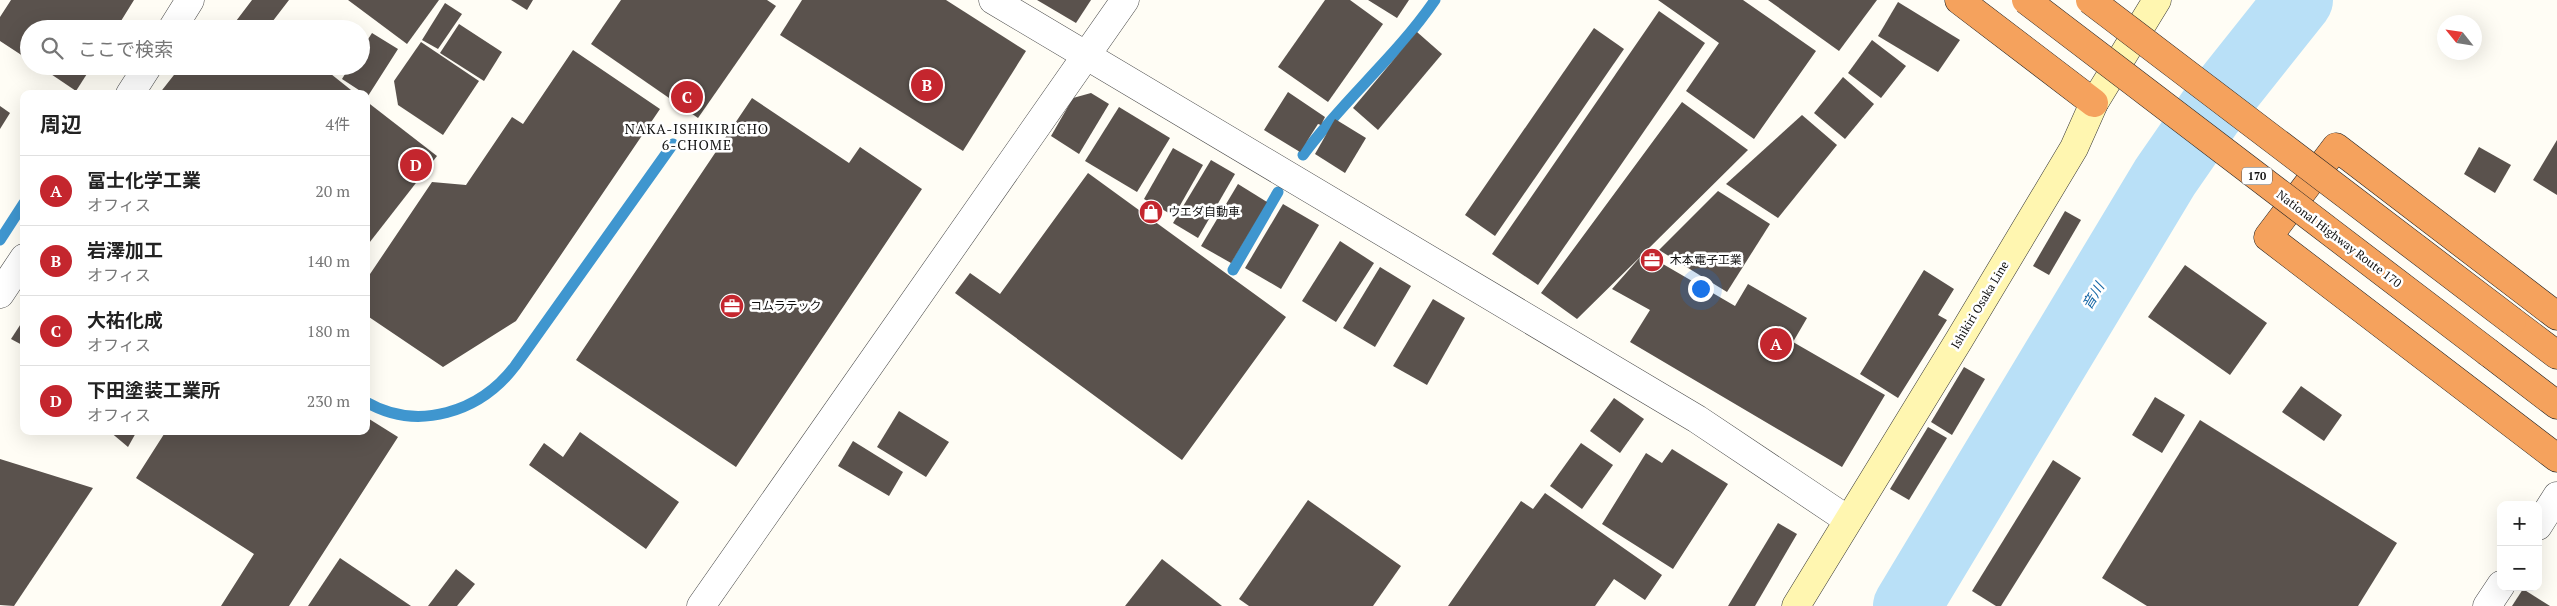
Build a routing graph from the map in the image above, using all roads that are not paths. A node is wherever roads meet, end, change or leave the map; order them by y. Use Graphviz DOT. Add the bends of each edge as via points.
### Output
graph roads {
  1 [pos="190,0"];
  2 [pos="993,0"];
  3 [pos="1125,0"];
  4 [pos="1960,0"];
  5 [pos="2026,0"];
  6 [pos="2090,0"];
  7 [pos="2157,0"];
  8 [pos="178,20"];
  9 [pos="1085,55"];
  10 [pos="142,75"];
  11 [pos="133,90"];
  12 [pos="2094,103"];
  13 [pos="20,264"];
  14 [pos="0,294"];
  15 [pos="2557,316"];
  16 [pos="2557,355"];
  17 [pos="2557,405"];
  18 [pos="2557,458"];
  19 [pos="2557,496"];
  20 [pos="1848,520"];
  21 [pos="2542,520"];
  22 [pos="2497,591"];
  23 [pos="701,606"];
  24 [pos="1796,606"];
  25 [pos="2487,606"];
  1 -- 8 [label="street"];
  2 -- 9 [label="street"];
  3 -- 9 [label="street"];
  4 -- 12 [label="highway"];
  5 -- 17 [label="highway, National Highway Route 170 / 170, bridge"];
  6 -- 16 [label="highway, bridge"];
  7 -- 12 [label="main road, Ishikiri Osaka Line"];
  9 -- 20 [label="street" via="1688,414"];
  9 -- 23 [label="street"];
  10 -- 11 [label="street"];
  12 -- 20 [label="main road, Ishikiri Osaka Line" via="2074,148"];
  13 -- 14 [label="street"];
  15 -- 18 [label="highway" via="2336,148 2268,237"];
  19 -- 21 [label="street"];
  20 -- 24 [label="main road, Ishikiri Osaka Line"];
  22 -- 25 [label="street"];
}
